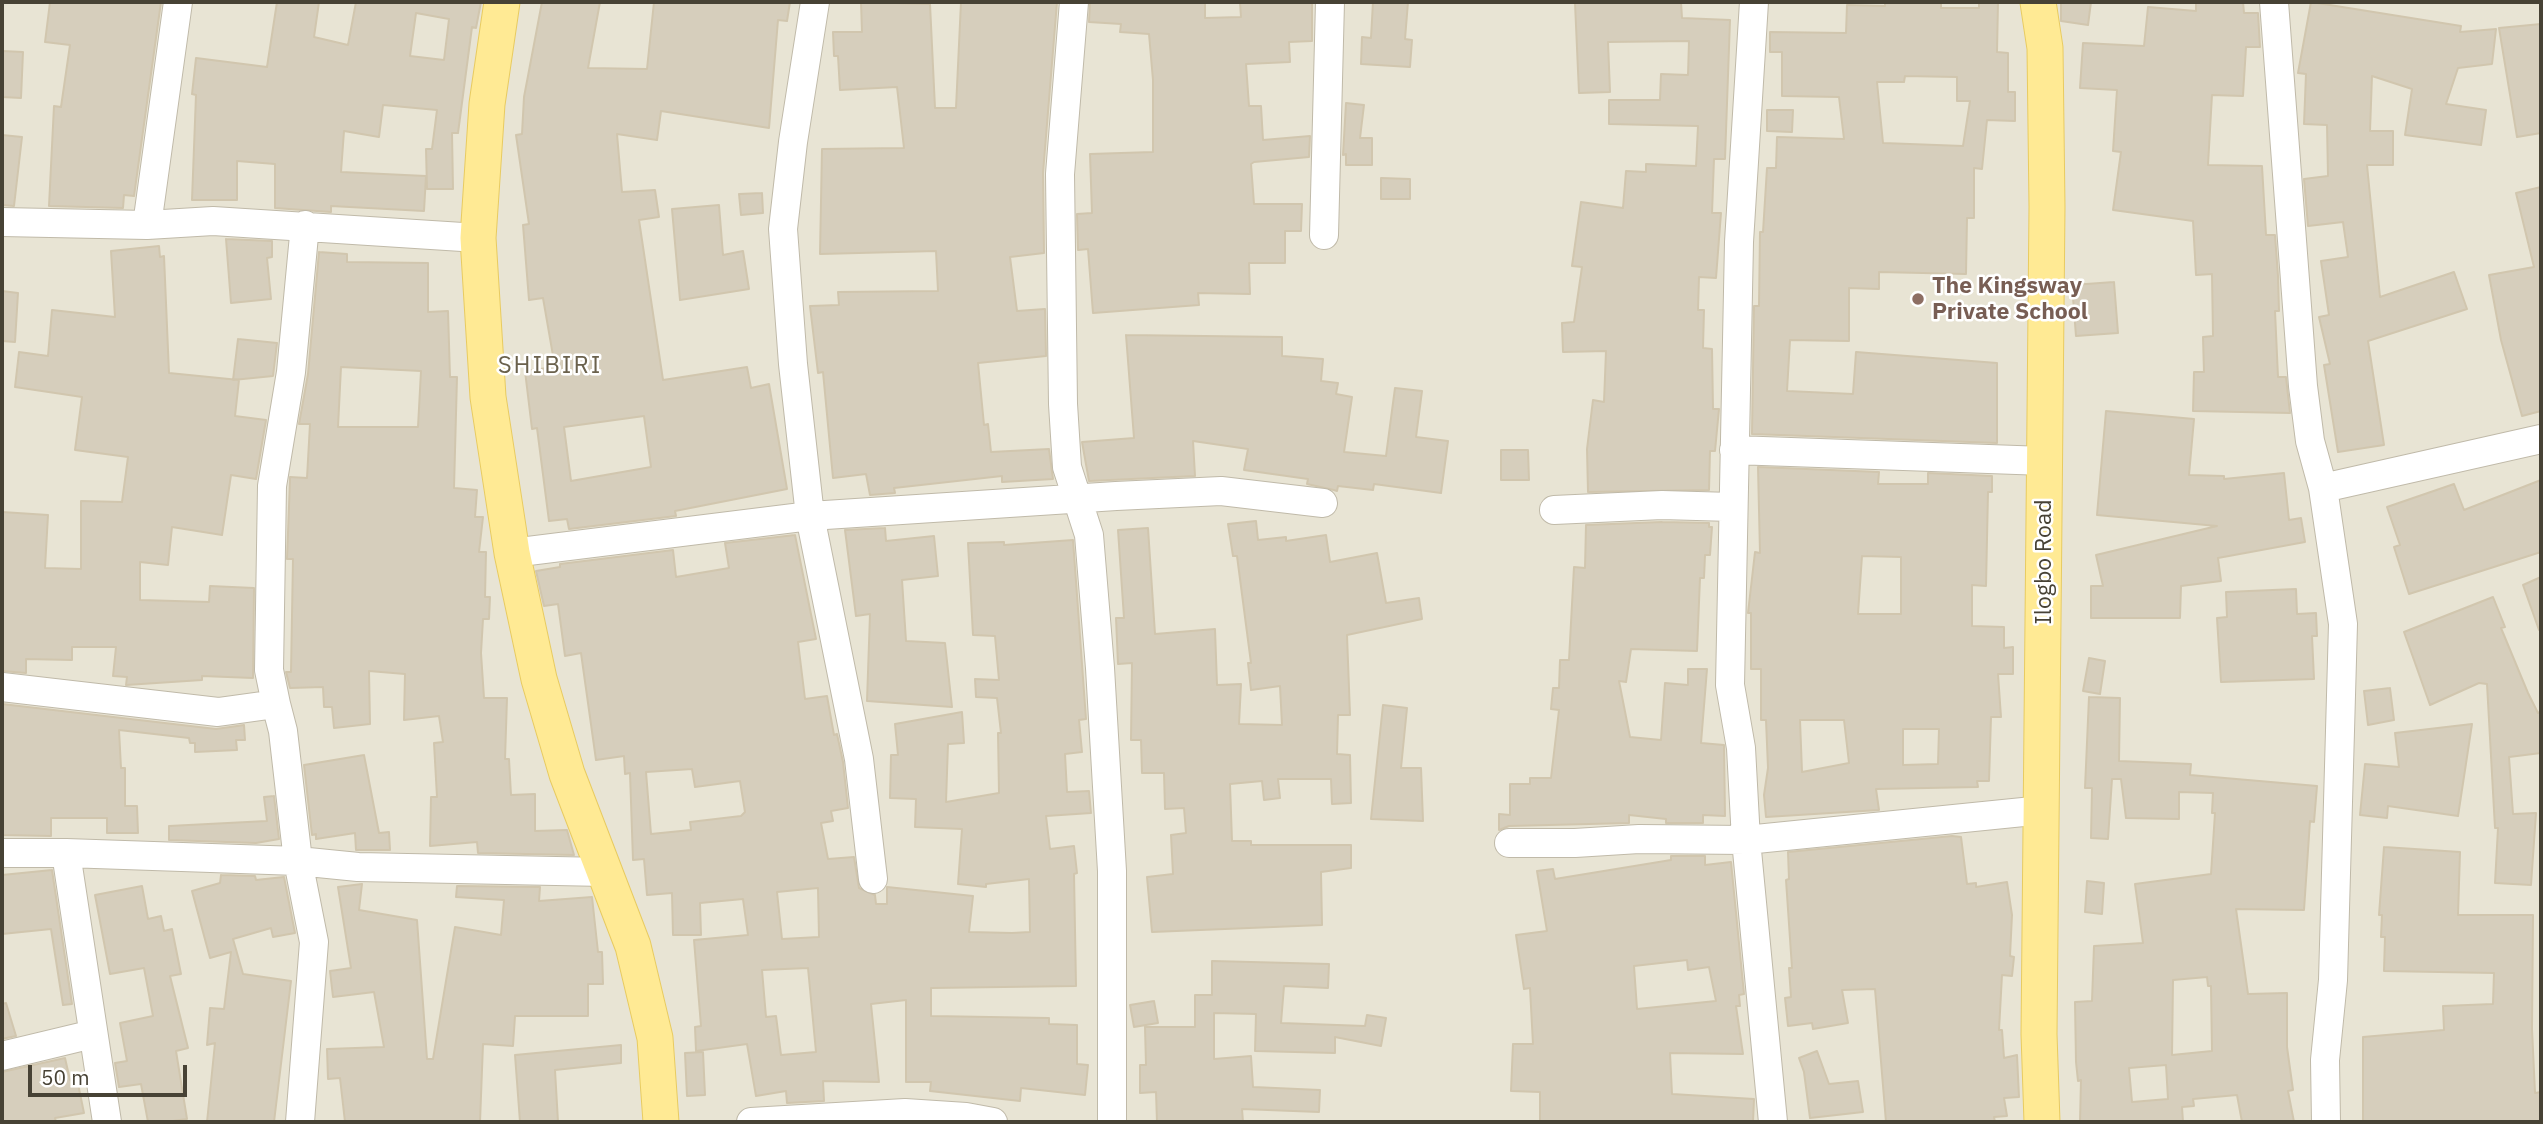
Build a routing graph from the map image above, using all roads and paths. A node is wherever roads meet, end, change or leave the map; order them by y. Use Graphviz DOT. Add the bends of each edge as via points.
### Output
graph roads {
  1 [pos="178,2"];
  2 [pos="502,2"];
  3 [pos="816,2"];
  4 [pos="1074,2"];
  5 [pos="1330,2"];
  6 [pos="1754,2"];
  7 [pos="2038,2"];
  8 [pos="2274,2"];
  9 [pos="2,222"];
  10 [pos="147,225"];
  11 [pos="305,225"];
  12 [pos="1324,235"];
  13 [pos="478,238"];
  14 [pos="2541,439"];
  15 [pos="1734,450"];
  16 [pos="2045,461"];
  17 [pos="2323,488"];
  18 [pos="1076,501"];
  19 [pos="1323,503"];
  20 [pos="1732,507"];
  21 [pos="1554,510"];
  22 [pos="810,516"];
  23 [pos="512,553"];
  24 [pos="2,687"];
  25 [pos="276,704"];
  26 [pos="2042,810"];
  27 [pos="1746,840"];
  28 [pos="1509,843"];
  29 [pos="2,853"];
  30 [pos="66,853"];
  31 [pos="298,862"];
  32 [pos="605,873"];
  33 [pos="873,879"];
  34 [pos="93,1034"];
  35 [pos="2,1056"];
  36 [pos="107,1122"];
  37 [pos="300,1122"];
  38 [pos="661,1122"];
  39 [pos="751,1122"];
  40 [pos="993,1122"];
  41 [pos="1112,1122"];
  42 [pos="1773,1122"];
  43 [pos="2042,1122"];
  44 [pos="2326,1122"];
  1 -- 10 [label="street"];
  2 -- 13 [label="main road" via="487,104"];
  3 -- 22 [label="street" via="783,229"];
  4 -- 18 [label="street" via="1060,174 1063,404"];
  5 -- 12 [label="street"];
  6 -- 15 [label="street" via="1739,242"];
  7 -- 16 [label="main road, Ilogbo Road" via="2045,48"];
  8 -- 17 [label="street" via="2303,386 2310,441"];
  9 -- 10 [label="street"];
  10 -- 11 [label="street"];
  11 -- 13 [label="street"];
  11 -- 25 [label="street" via="291,372 272,486 269,670"];
  13 -- 23 [label="main road" via="488,397"];
  14 -- 17 [label="street"];
  15 -- 16 [label="street"];
  15 -- 20 [label="street"];
  16 -- 26 [label="main road, Ilogbo Road"];
  17 -- 44 [label="street" via="2343,624"];
  18 -- 19 [label="street" via="1221,491"];
  18 -- 22 [label="street"];
  18 -- 41 [label="street" via="1089,535 1103,708 1112,871"];
  20 -- 21 [label="street"];
  20 -- 27 [label="street" via="1730,685 1741,748"];
  22 -- 23 [label="street"];
  22 -- 33 [label="street" via="859,759"];
  23 -- 32 [label="main road" via="539,679 567,774"];
  24 -- 25 [label="street" via="218,712"];
  25 -- 31 [label="street"];
  26 -- 27 [label="street"];
  26 -- 43 [label="main road, Ilogbo Road"];
  27 -- 28 [label="street"];
  27 -- 42 [label="street"];
  29 -- 30 [label="street"];
  30 -- 31 [label="street"];
  30 -- 34 [label="street"];
  31 -- 32 [label="street"];
  31 -- 37 [label="street" via="314,943"];
  32 -- 38 [label="main road" via="633,946 655,1038"];
  34 -- 35 [label="street"];
  34 -- 36 [label="street"];
  39 -- 40 [label="street" via="905,1113"];
}
